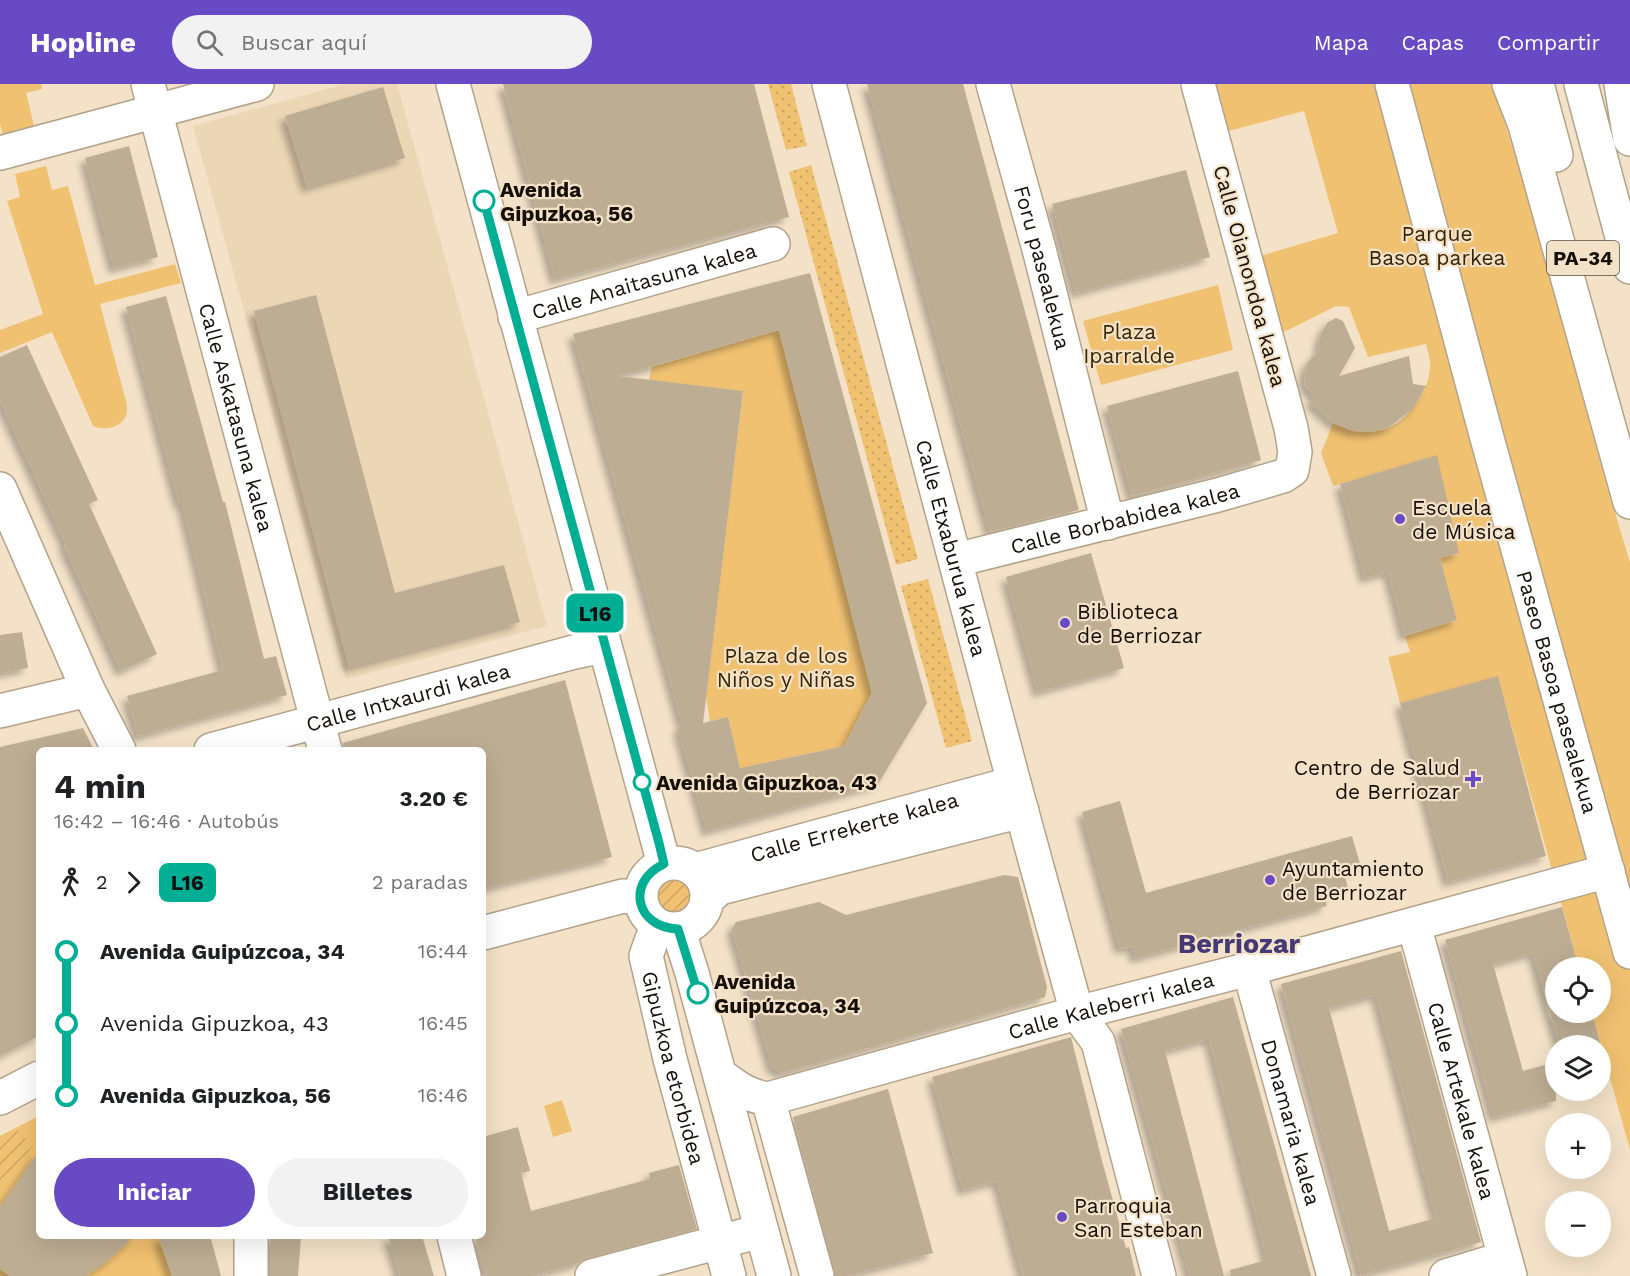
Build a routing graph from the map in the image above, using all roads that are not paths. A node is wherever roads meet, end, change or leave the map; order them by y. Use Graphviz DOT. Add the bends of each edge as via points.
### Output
graph roads {
  1 [pos="257,84"];
  2 [pos="453,84"];
  3 [pos="829,84"];
  4 [pos="993,84"];
  5 [pos="1198,84"];
  6 [pos="1392,84"];
  7 [pos="1509,84"];
  8 [pos="1537,84"];
  9 [pos="1581,84"];
  10 [pos="1621,84"];
  11 [pos="152,98"];
  12 [pos="1630,139"];
  13 [pos="0,153"];
  14 [pos="773,244"];
  15 [pos="1630,267"];
  16 [pos="515,317"];
  17 [pos="1630,432"];
  18 [pos="1292,470"];
  19 [pos="0,489"];
  20 [pos="1630,502"];
  21 [pos="1108,523"];
  22 [pos="956,560"];
  23 [pos="604,646"];
  24 [pos="88,690"];
  25 [pos="0,711"];
  26 [pos="321,736"];
  27 [pos="117,747"];
  28 [pos="235,747"];
  29 [pos="1018,797"];
  30 [pos="664,864"];
  31 [pos="695,870"];
  32 [pos="1608,871"];
  33 [pos="640,898"];
  34 [pos="707,899"];
  35 [pos="1414,925"];
  36 [pos="668,927"];
  37 [pos="486,932"];
  38 [pos="1630,952"];
  39 [pos="1249,969"];
  40 [pos="1077,1013"];
  41 [pos="720,1075"];
  42 [pos="36,1080"];
  43 [pos="0,1098"];
  44 [pos="768,1099"];
  45 [pos="744,1165"];
  46 [pos="703,1176"];
  47 [pos="761,1231"];
  48 [pos="251,1239"];
  49 [pos="455,1239"];
  50 [pos="721,1242"];
  51 [pos="1508,1267"];
  52 [pos="251,1276"];
  53 [pos="464,1276"];
  54 [pos="592,1276"];
  55 [pos="729,1276"];
  56 [pos="774,1276"];
  57 [pos="817,1276"];
  58 [pos="1159,1276"];
  59 [pos="1334,1276"];
  60 [pos="1446,1276"];
  1 -- 11 [label="main road"];
  2 -- 16 [label="main road"];
  3 -- 22 [label="main road, Calle Etxaburua kalea"];
  4 -- 21 [label="main road, Foru pasealekua"];
  5 -- 18 [label="main road, Calle Oianondoa kalea" via="1291,428 1295,452"];
  6 -- 32 [label="main road, Paseo Basoa pasealekua"];
  7 -- 20 [label="main road" via="1525,125"];
  8 -- 17 [label="main road, PA-34"];
  9 -- 15 [label="main road, PA-34"];
  10 -- 12 [label="main road"];
  11 -- 13 [label="main road"];
  11 -- 26 [label="main road, Calle Askatasuna kalea"];
  14 -- 16 [label="main road, Calle Anaitasuna kalea"];
  16 -- 23 [label="main road"];
  18 -- 21 [label="main road, Calle Borbabidea kalea" via="1218,495"];
  19 -- 24 [label="main road"];
  21 -- 22 [label="main road, Calle Borbabidea kalea"];
  22 -- 29 [label="main road, Calle Etxaburua kalea"];
  23 -- 26 [label="main road, Calle Intxaurdi kalea" via="574,652"];
  23 -- 30 [label="main road"];
  24 -- 25 [label="main road"];
  24 -- 27 [label="main road"];
  26 -- 28 [label="main road, Calle Intxaurdi kalea"];
  29 -- 31 [label="main road, Calle Errekerte kalea"];
  29 -- 34 [label="main road, Calle Errekerte kalea" via="720,888"];
  29 -- 40 [label="main road, Calle Etxaburua kalea"];
  30 -- 31 [label="main road" via="685,864"];
  30 -- 33 [label="main road" via="646,876"];
  31 -- 34 [label="main road" via="702,878"];
  32 -- 35 [label="main road, Calle Kaleberri kalea"];
  32 -- 38 [label="main road, Paseo Basoa pasealekua"];
  33 -- 36 [label="main road, Gipuzkoa etorbidea" via="648,918"];
  33 -- 37 [label="main road" via="623,896"];
  34 -- 36 [label="main road" via="698,919 689,926"];
  35 -- 39 [label="main road, Calle Kaleberri kalea"];
  35 -- 51 [label="main road, Calle Artekale kalea"];
  36 -- 41 [label="main road, Gipuzkoa etorbidea"];
  36 -- 46 [label="main road, Gipuzkoa etorbidea" via="646,956"];
  39 -- 40 [label="main road, Calle Kaleberri kalea"];
  39 -- 59 [label="main road, Donamaria kalea"];
  40 -- 44 [label="main road, Calle Kaleberri kalea"];
  40 -- 58 [label="main road" via="1098,1042"];
  41 -- 44 [label="main road" via="739,1090"];
  41 -- 45 [label="main road, Gipuzkoa etorbidea"];
  42 -- 43 [label="main road"];
  44 -- 57 [label="main road"];
  45 -- 46 [label="main road, Gipuzkoa etorbidea"];
  45 -- 47 [label="main road, Gipuzkoa etorbidea"];
  46 -- 50 [label="main road, Gipuzkoa etorbidea"];
  47 -- 50 [label="main road"];
  47 -- 56 [label="main road, Gipuzkoa etorbidea"];
  48 -- 52 [label="main road"];
  49 -- 53 [label="main road"];
  50 -- 54 [label="main road"];
  50 -- 55 [label="main road, Gipuzkoa etorbidea"];
  51 -- 60 [label="main road"];
}
